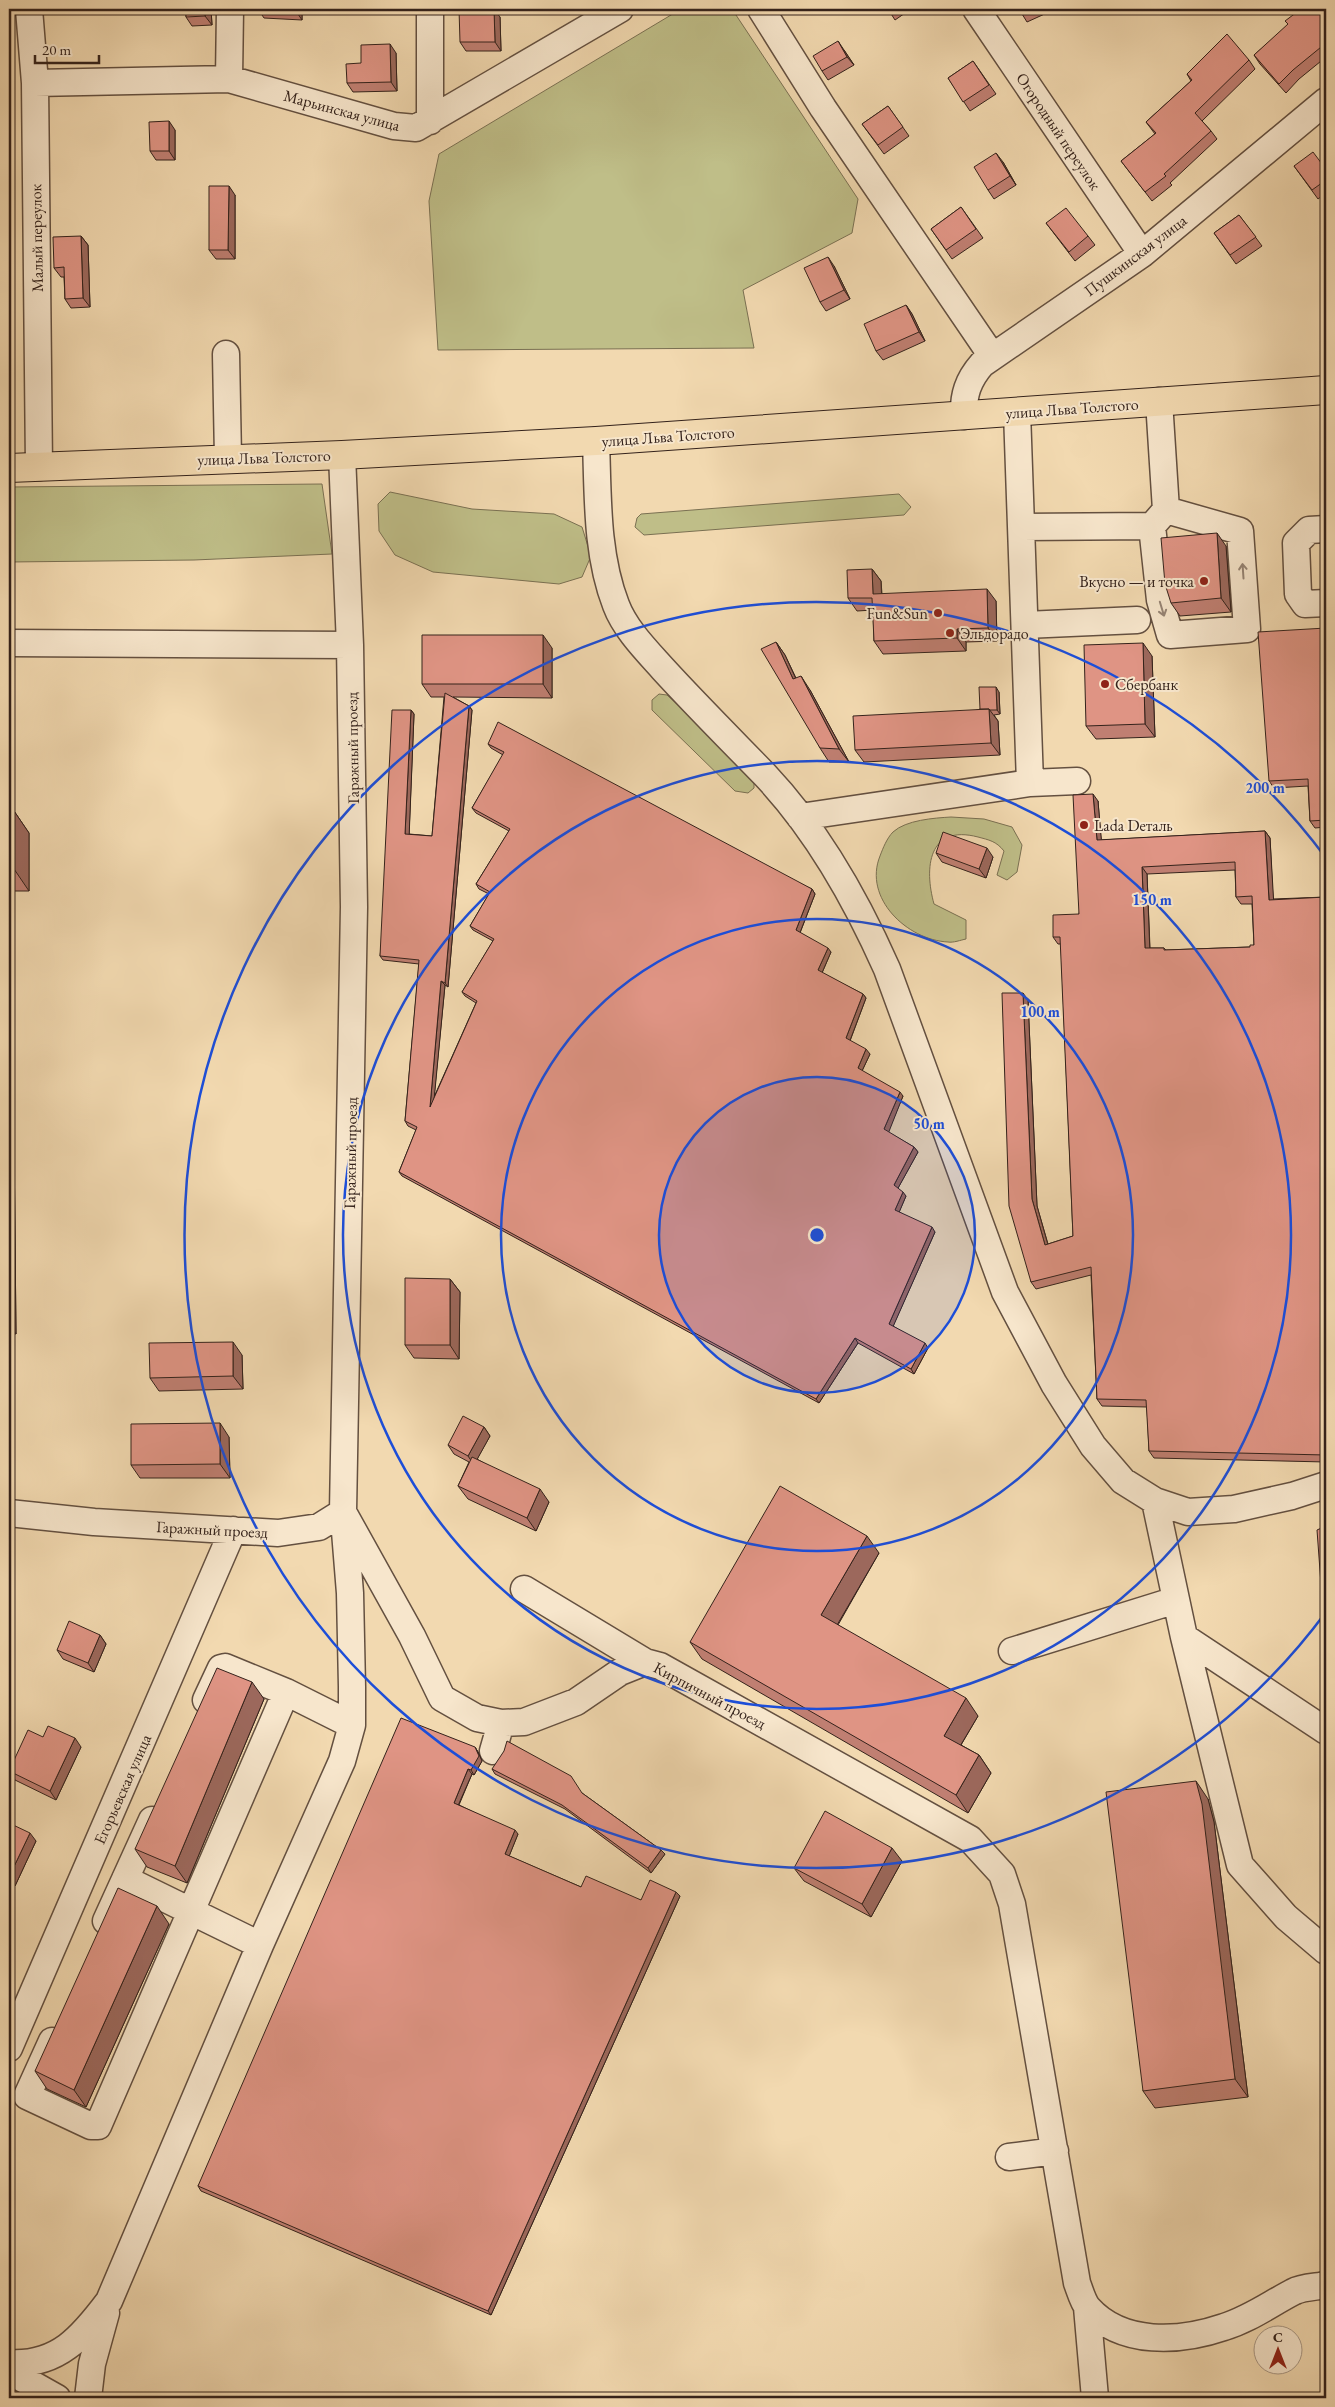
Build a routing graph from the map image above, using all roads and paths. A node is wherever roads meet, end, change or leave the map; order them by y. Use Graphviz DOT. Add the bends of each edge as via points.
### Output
graph roads {
  1 [pos="29,9"];
  2 [pos="230,9"];
  3 [pos="430,9"];
  4 [pos="620,9"];
  5 [pos="761,9"];
  6 [pos="976,9"];
  7 [pos="229,78"];
  8 [pos="35,83"];
  9 [pos="1326,101"];
  10 [pos="430,121"];
  11 [pos="1142,254"];
  12 [pos="226,354"];
  13 [pos="992,356"];
  14 [pos="1326,390"];
  15 [pos="1159,401"];
  16 [pos="1017,412"];
  17 [pos="964,416"];
  18 [pos="596,441"];
  19 [pos="342,454"];
  20 [pos="228,458"];
  21 [pos="39,467"];
  22 [pos="9,468"];
  23 [pos="1159,518"];
  24 [pos="1022,527"];
  25 [pos="1326,529"];
  26 [pos="1326,603"];
  27 [pos="1137,620"];
  28 [pos="1025,625"];
  29 [pos="9,642"];
  30 [pos="350,645"];
  31 [pos="1077,781"];
  32 [pos="1030,783"];
  33 [pos="800,816"];
  34 [pos="1326,1485"];
  35 [pos="1155,1501"];
  36 [pos="9,1512"];
  37 [pos="343,1512"];
  38 [pos="233,1530"];
  39 [pos="524,1589"];
  40 [pos="1176,1600"];
  41 [pos="1184,1636"];
  42 [pos="1012,1651"];
  43 [pos="645,1662"];
  44 [pos="286,1692"];
  45 [pos="197,1720"];
  46 [pos="501,1723"];
  47 [pos="352,1725"];
  48 [pos="1326,1731"];
  49 [pos="493,1751"];
  50 [pos="161,1800"];
  51 [pos="125,1879"];
  52 [pos="192,1913"];
  53 [pos="96,1942"];
  54 [pos="260,1945"];
  55 [pos="1326,1951"];
  56 [pos="64,2015"];
  57 [pos="9,2048"];
  58 [pos="1055,2151"];
  59 [pos="1009,2157"];
  60 [pos="1326,2284"];
  61 [pos="109,2301"];
  62 [pos="1087,2307"];
  63 [pos="9,2363"];
  64 [pos="9,2371"];
  65 [pos="57,2398"];
  66 [pos="88,2398"];
  67 [pos="1094,2398"];
  1 -- 8 [label="street, Малый переулок"];
  2 -- 7 [label="street"];
  3 -- 10 [label="street"];
  4 -- 10 [label="street, Марьинская улица"];
  5 -- 13 [label="street" via="823,108"];
  6 -- 11 [label="street, Огородный переулок"];
  7 -- 8 [label="street, Марьинская улица"];
  7 -- 10 [label="street, Марьинская улица" via="394,126 416,128"];
  8 -- 21 [label="street, Малый переулок"];
  9 -- 11 [label="street, Пушкинская улица"];
  11 -- 13 [label="street, Пушкинская улица"];
  12 -- 20 [label="street"];
  13 -- 17 [label="street, Пушкинская улица" via="974,374 967,388"];
  14 -- 15 [label="highway, улица Льва Толстого"];
  15 -- 16 [label="highway, улица Льва Толстого"];
  15 -- 23 [label="street"];
  16 -- 17 [label="highway, улица Льва Толстого"];
  16 -- 24 [label="street"];
  17 -- 18 [label="highway, улица Льва Толстого"];
  18 -- 19 [label="highway, улица Льва Толстого"];
  18 -- 33 [label="street" via="600,534 616,607 640,643"];
  19 -- 20 [label="highway, улица Льва Толстого"];
  19 -- 30 [label="street, Гаражный проезд"];
  20 -- 21 [label="highway, улица Льва Толстого"];
  21 -- 22 [label="highway, улица Льва Толстого"];
  23 -- 23 [label="street, one-way" via="1160,600 1170,635 1247,629 1240,531"];
  23 -- 24 [label="street"];
  24 -- 28 [label="street"];
  25 -- 26 [label="street" via="1309,530 1296,543 1298,594 1305,604"];
  27 -- 28 [label="street"];
  28 -- 32 [label="street"];
  29 -- 30 [label="street"];
  30 -- 37 [label="street, Гаражный проезд" via="354,907"];
  31 -- 32 [label="street"];
  32 -- 33 [label="street"];
  33 -- 35 [label="street" via="865,919 887,969 1005,1292 1054,1384 1093,1446 1123,1481"];
  34 -- 35 [label="street" via="1234,1509 1188,1512"];
  35 -- 40 [label="street"];
  36 -- 38 [label="street, Гаражный проезд" via="94,1522"];
  37 -- 38 [label="street, Гаражный проезд" via="319,1527 278,1533"];
  37 -- 46 [label="street, Кирпичный проезд" via="442,1698 477,1718"];
  37 -- 47 [label="street" via="350,1593"];
  38 -- 57 [label="street, Егорьевская улица"];
  39 -- 43 [label="street"];
  40 -- 41 [label="street"];
  40 -- 42 [label="street"];
  41 -- 48 [label="street"];
  41 -- 55 [label="street" via="1240,1865 1286,1917"];
  43 -- 46 [label="street, Кирпичный проезд" via="620,1672 576,1702 524,1722"];
  43 -- 58 [label="street, Кирпичный проезд" via="660,1666 970,1839 1002,1874 1012,1904"];
  44 -- 45 [label="street" via="225,1667 220,1668"];
  44 -- 47 [label="street"];
  44 -- 52 [label="street"];
  46 -- 49 [label="street"];
  47 -- 54 [label="street" via="342,1761"];
  50 -- 51 [label="street"];
  51 -- 52 [label="street"];
  51 -- 53 [label="street"];
  52 -- 54 [label="street"];
  52 -- 56 [label="street" via="98,2126 91,2126 27,2096"];
  54 -- 61 [label="street"];
  58 -- 59 [label="street"];
  58 -- 62 [label="street, Кирпичный проезд" via="1077,2283"];
  60 -- 62 [label="street" via="1294,2291 1258,2314 1187,2336 1142,2337 1113,2328"];
  61 -- 63 [label="street" via="85,2333 66,2348 25,2364"];
  61 -- 66 [label="street" via="92,2364"];
  62 -- 67 [label="street"];
  64 -- 65 [label="street"];
}
